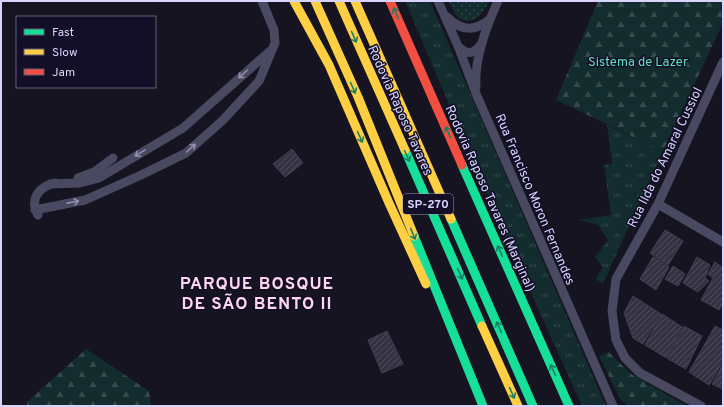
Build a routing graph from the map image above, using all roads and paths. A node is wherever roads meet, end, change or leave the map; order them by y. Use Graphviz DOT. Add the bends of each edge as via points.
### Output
graph roads {
  1 [pos="262,1"];
  2 [pos="294,1"];
  3 [pos="315,1"];
  4 [pos="339,1"];
  5 [pos="355,1"];
  6 [pos="390,1"];
  7 [pos="438,1"];
  8 [pos="498,1"];
  9 [pos="444,14"];
  10 [pos="490,19"];
  11 [pos="484,38"];
  12 [pos="458,46"];
  13 [pos="272,48"];
  14 [pos="722,68"];
  15 [pos="477,96"];
  16 [pos="113,158"];
  17 [pos="50,184"];
  18 [pos="658,204"];
  19 [pos="723,242"];
  20 [pos="468,370"];
  21 [pos="483,406"];
  22 [pos="518,406"];
  23 [pos="533,406"];
  24 [pos="569,406"];
  25 [pos="613,406"];
  26 [pos="701,406"];
  1 -- 13 [label="street" via="274,30 275,43"];
  2 -- 20 [label="main road, one-way" via="329,65 415,262"];
  3 -- 20 [label="main road, SP-270, one-way" via="358,97"];
  4 -- 22 [label="main road, Rodovia Raposo Tavares / SP-270, one-way"];
  23 -- 5 [label="main road, Rodovia Raposo Tavares / SP-270, one-way"];
  24 -- 6 [label="main road, Rodovia Raposo Tavares (Marginal), one-way"];
  7 -- 9 [label="street, Rua Francisco Moron Fernandes"];
  8 -- 10 [label="street"];
  9 -- 10 [label="street" via="463,28 478,28"];
  9 -- 12 [label="street, Rua Francisco Moron Fernandes"];
  10 -- 11 [label="street"];
  11 -- 12 [label="street" via="478,48 471,53 461,50"];
  11 -- 15 [label="street" via="477,71"];
  12 -- 15 [label="street, Rua Francisco Moron Fernandes"];
  13 -- 17 [label="street, one-way" via="182,128 99,178 80,183"];
  17 -- 13 [label="street, one-way" via="39,191 34,202 37,212 85,200 186,153 223,120 259,81"];
  14 -- 18 [label="street, Rua Ilda do Amaral Cussiol"];
  15 -- 25 [label="street, Rua Francisco Moron Fernandes"];
  16 -- 17 [label="street" via="94,172"];
  18 -- 19 [label="street"];
  18 -- 26 [label="street, Rua Ilda do Amaral Cussiol" via="616,279 612,311 616,340 625,358 640,373"];
  20 -- 21 [label="main road, SP-270"];
}
